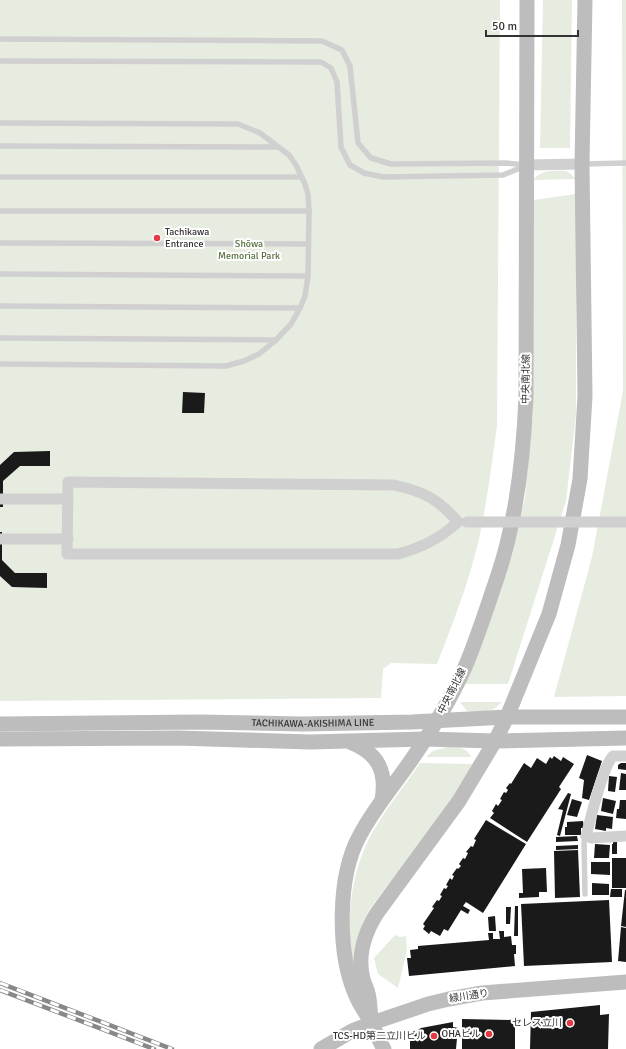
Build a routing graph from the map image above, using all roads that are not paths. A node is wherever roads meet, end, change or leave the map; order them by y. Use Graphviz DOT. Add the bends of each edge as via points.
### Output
graph roads {
  1 [pos="527,0"];
  2 [pos="585,0"];
  3 [pos="0,39"];
  4 [pos="0,61"];
  5 [pos="0,123"];
  6 [pos="0,146"];
  7 [pos="278,147"];
  8 [pos="626,163"];
  9 [pos="582,164"];
  10 [pos="527,165"];
  11 [pos="0,178"];
  12 [pos="301,178"];
  13 [pos="0,211"];
  14 [pos="309,211"];
  15 [pos="0,243"];
  16 [pos="307,244"];
  17 [pos="0,274"];
  18 [pos="308,276"];
  19 [pos="0,306"];
  20 [pos="300,308"];
  21 [pos="0,338"];
  22 [pos="276,340"];
  23 [pos="0,364"];
  24 [pos="0,499"];
  25 [pos="68,499"];
  26 [pos="462,522"];
  27 [pos="626,522"];
  28 [pos="0,538"];
  29 [pos="68,539"];
  30 [pos="507,717"];
  31 [pos="626,717"];
  32 [pos="437,721"];
  33 [pos="0,724"];
  34 [pos="626,738"];
  35 [pos="425,739"];
  36 [pos="0,740"];
  37 [pos="347,741"];
  38 [pos="495,741"];
  39 [pos="626,756"];
  40 [pos="382,800"];
  41 [pos="586,836"];
  42 [pos="626,836"];
  43 [pos="585,894"];
  44 [pos="626,982"];
  45 [pos="372,1023"];
  46 [pos="321,1049"];
  47 [pos="384,1049"];
  1 -- 10 [label="main road, 中央南北線"];
  2 -- 9 [label="main road"];
  3 -- 10 [label="lane" via="322,41 342,50 350,66 358,143 371,158 391,164"];
  4 -- 10 [label="lane" via="321,62 331,68 337,82 341,147 350,165 364,173 383,177 503,175"];
  5 -- 7 [label="lane" via="238,124 260,133"];
  6 -- 7 [label="lane"];
  7 -- 12 [label="lane" via="289,155"];
  8 -- 9 [label="lane"];
  9 -- 10 [label="street"];
  9 -- 30 [label="main road" via="585,396 580,479 568,545 549,614"];
  10 -- 32 [label="main road, 中央南北線" via="526,397 519,482 507,544 486,610 465,668"];
  11 -- 12 [label="lane"];
  12 -- 14 [label="lane" via="308,194"];
  13 -- 14 [label="lane"];
  14 -- 16 [label="lane"];
  15 -- 16 [label="lane"];
  16 -- 18 [label="lane"];
  17 -- 18 [label="lane"];
  18 -- 20 [label="lane"];
  19 -- 20 [label="lane"];
  20 -- 22 [label="lane" via="291,324"];
  21 -- 22 [label="lane"];
  22 -- 23 [label="lane" via="259,354 226,366"];
  24 -- 25 [label="street"];
  25 -- 26 [label="street" via="68,482 394,485 428,496"];
  25 -- 29 [label="street"];
  26 -- 27 [label="street, bridge"];
  26 -- 29 [label="street" via="428,544 398,554 67,554"];
  28 -- 29 [label="street"];
  30 -- 31 [label="main road, TACHIKAWA-AKISHIMA LINE"];
  30 -- 32 [label="main road, TACHIKAWA-AKISHIMA LINE"];
  30 -- 38 [label="main road"];
  32 -- 33 [label="main road, TACHIKAWA-AKISHIMA LINE" via="302,724"];
  32 -- 35 [label="main road, 中央南北線"];
  34 -- 38 [label="main road, TACHIKAWA-AKISHIMA LINE"];
  35 -- 37 [label="main road, TACHIKAWA-AKISHIMA LINE"];
  35 -- 38 [label="main road, TACHIKAWA-AKISHIMA LINE"];
  35 -- 40 [label="main road, 中央南北線"];
  36 -- 37 [label="main road, TACHIKAWA-AKISHIMA LINE" via="156,738"];
  37 -- 40 [label="main road" via="367,750 378,763 383,780"];
  38 -- 45 [label="main road" via="460,801 370,925 362,950 361,967"];
  39 -- 41 [label="street" via="613,756 609,761"];
  40 -- 45 [label="main road, 中央南北線" via="353,850 348,865 343,901 343,934 350,979 356,996"];
  41 -- 42 [label="street"];
  41 -- 43 [label="lane"];
  44 -- 45 [label="main road, 緑川通り" via="466,995 428,1004"];
  45 -- 46 [label="main road, 緑川通り"];
  45 -- 47 [label="main road"];
}
